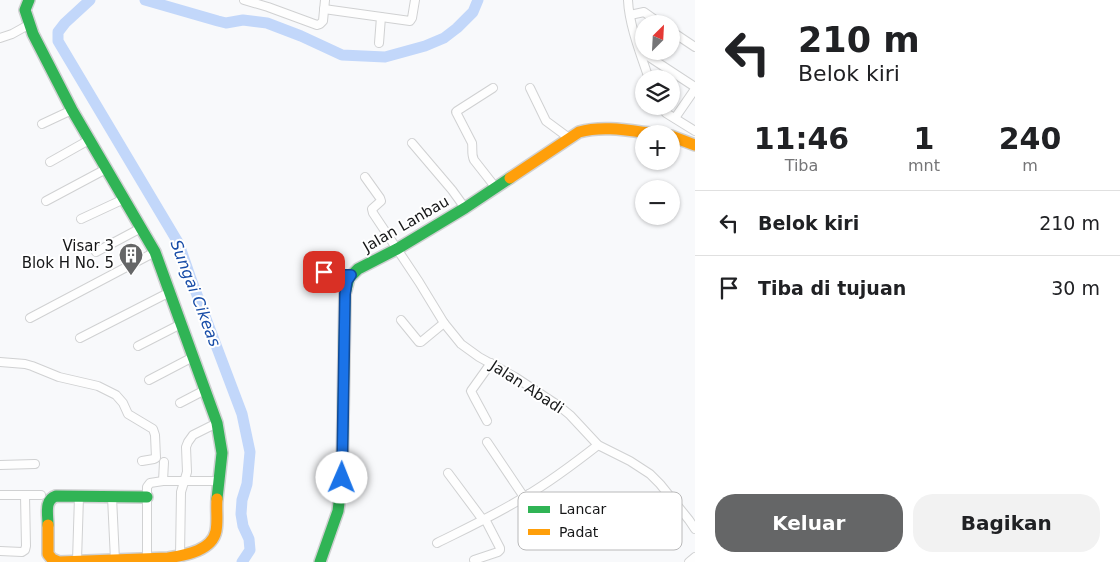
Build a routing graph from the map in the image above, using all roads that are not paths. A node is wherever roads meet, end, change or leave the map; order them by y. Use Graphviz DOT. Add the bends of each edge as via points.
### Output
graph roads {
  1 [pos="29,0"];
  2 [pos="244,0"];
  3 [pos="325,0"];
  4 [pos="416,0"];
  5 [pos="628,0"];
  6 [pos="324,9"];
  7 [pos="630,15"];
  8 [pos="648,15"];
  9 [pos="381,17"];
  10 [pos="30,24"];
  11 [pos="635,32"];
  12 [pos="680,37"];
  13 [pos="0,38"];
  14 [pos="379,43"];
  15 [pos="695,47"];
  16 [pos="654,60"];
  17 [pos="494,88"];
  18 [pos="530,88"];
  19 [pos="695,88"];
  20 [pos="72,110"];
  21 [pos="670,115"];
  22 [pos="676,118"];
  23 [pos="42,124"];
  24 [pos="695,131"];
  25 [pos="635,132"];
  26 [pos="569,138"];
  27 [pos="680,139"];
  28 [pos="89,140"];
  29 [pos="412,143"];
  30 [pos="695,145"];
  31 [pos="50,162"];
  32 [pos="106,169"];
  33 [pos="364,177"];
  34 [pos="496,188"];
  35 [pos="124,199"];
  36 [pos="46,201"];
  37 [pos="465,208"];
  38 [pos="81,219"];
  39 [pos="141,228"];
  40 [pos="397,249"];
  41 [pos="96,252"];
  42 [pos="155,252"];
  43 [pos="351,275"];
  44 [pos="315,282"];
  45 [pos="170,292"];
  46 [pos="30,318"];
  47 [pos="401,320"];
  48 [pos="444,323"];
  49 [pos="181,324"];
  50 [pos="80,338"];
  51 [pos="138,346"];
  52 [pos="193,357"];
  53 [pos="0,362"];
  54 [pos="491,363"];
  55 [pos="149,380"];
  56 [pos="204,390"];
  57 [pos="180,403"];
  58 [pos="487,421"];
  59 [pos="217,423"];
  60 [pos="487,442"];
  61 [pos="598,445"];
  62 [pos="142,460"];
  63 [pos="164,462"];
  64 [pos="35,464"];
  65 [pos="0,465"];
  66 [pos="448,473"];
  67 [pos="163,481"];
  68 [pos="184,481"];
  69 [pos="219,481"];
  70 [pos="523,492"];
  71 [pos="532,492"];
  72 [pos="667,492"];
  73 [pos="0,495"];
  74 [pos="25,495"];
  75 [pos="41,495"];
  76 [pos="79,497"];
  77 [pos="112,497"];
  78 [pos="147,497"];
  79 [pos="518,501"];
  80 [pos="682,510"];
  81 [pos="484,520"];
  82 [pos="695,529"];
  83 [pos="437,543"];
  84 [pos="0,551"];
  85 [pos="180,556"];
  86 [pos="695,556"];
  87 [pos="115,560"];
  88 [pos="147,560"];
  89 [pos="474,560"];
  90 [pos="77,561"];
  91 [pos="320,562"];
  92 [pos="689,562"];
  1 -- 10 [label="street" via="25,10"];
  2 -- 6 [label="street" via="317,24 323,21"];
  3 -- 6 [label="street"];
  4 -- 9 [label="street" via="411,20"];
  5 -- 7 [label="street"];
  6 -- 9 [label="street"];
  7 -- 8 [label="street" via="644,12"];
  7 -- 11 [label="street"];
  9 -- 14 [label="street"];
  10 -- 13 [label="street"];
  10 -- 20 [label="street"];
  12 -- 15 [label="street"];
  16 -- 19 [label="street"];
  17 -- 34 [label="street" via="456,112 472,143 474,160"];
  18 -- 26 [label="street" via="546,121"];
  19 -- 22 [label="street"];
  20 -- 23 [label="street"];
  20 -- 28 [label="street"];
  21 -- 22 [label="street"];
  22 -- 24 [label="street"];
  25 -- 26 [label="street, Jalan Lanbau" via="599,128 584,130"];
  26 -- 34 [label="street, Jalan Lanbau"];
  27 -- 30 [label="street"];
  28 -- 31 [label="street"];
  28 -- 32 [label="street"];
  29 -- 37 [label="street"];
  32 -- 35 [label="street"];
  32 -- 36 [label="street"];
  33 -- 40 [label="street, Jalan Abadi" via="381,201 372,213"];
  34 -- 37 [label="street, Jalan Lanbau"];
  35 -- 38 [label="street"];
  35 -- 39 [label="street"];
  37 -- 40 [label="street, Jalan Lanbau"];
  39 -- 41 [label="street"];
  39 -- 42 [label="street"];
  40 -- 43 [label="street, Jalan Lanbau"];
  40 -- 48 [label="street, Jalan Abadi"];
  42 -- 45 [label="street"];
  42 -- 46 [label="street"];
  43 -- 44 [label="street" via="329,271"];
  43 -- 91 [label="street" via="345,294 342,478 336,518"];
  45 -- 49 [label="street"];
  45 -- 50 [label="street"];
  47 -- 48 [label="street" via="419,342"];
  48 -- 54 [label="street, Jalan Abadi" via="461,344"];
  49 -- 51 [label="street"];
  49 -- 52 [label="street"];
  52 -- 55 [label="street"];
  52 -- 56 [label="street"];
  53 -- 62 [label="street" via="25,364 59,377 98,386 116,395 128,414 153,429 156,458"];
  54 -- 58 [label="street" via="471,391"];
  54 -- 61 [label="street, Jalan Abadi" via="559,406"];
  56 -- 57 [label="street"];
  56 -- 59 [label="street"];
  59 -- 68 [label="street" via="194,435 188,442"];
  59 -- 69 [label="street" via="222,454"];
  60 -- 70 [label="street"];
  61 -- 71 [label="street"];
  61 -- 72 [label="street, Jalan Abadi" via="650,474"];
  63 -- 67 [label="street"];
  64 -- 65 [label="street"];
  66 -- 81 [label="street"];
  67 -- 68 [label="street"];
  67 -- 78 [label="street" via="150,483"];
  68 -- 69 [label="street"];
  68 -- 85 [label="street"];
  69 -- 85 [label="street" via="214,539 195,552"];
  73 -- 74 [label="street"];
  74 -- 75 [label="street"];
  74 -- 84 [label="street" via="25,550"];
  76 -- 77 [label="street"];
  76 -- 90 [label="street"];
  76 -- 90 [label="street" via="56,496 48,502 48,554 58,562"];
  77 -- 78 [label="street"];
  77 -- 87 [label="street"];
  78 -- 88 [label="street"];
  79 -- 81 [label="street"];
  80 -- 82 [label="street, Jalan Abadi"];
  81 -- 83 [label="street"];
  81 -- 89 [label="street" via="500,550"];
  85 -- 88 [label="street"];
  86 -- 92 [label="street"];
  87 -- 88 [label="street"];
  87 -- 90 [label="street"];
}
